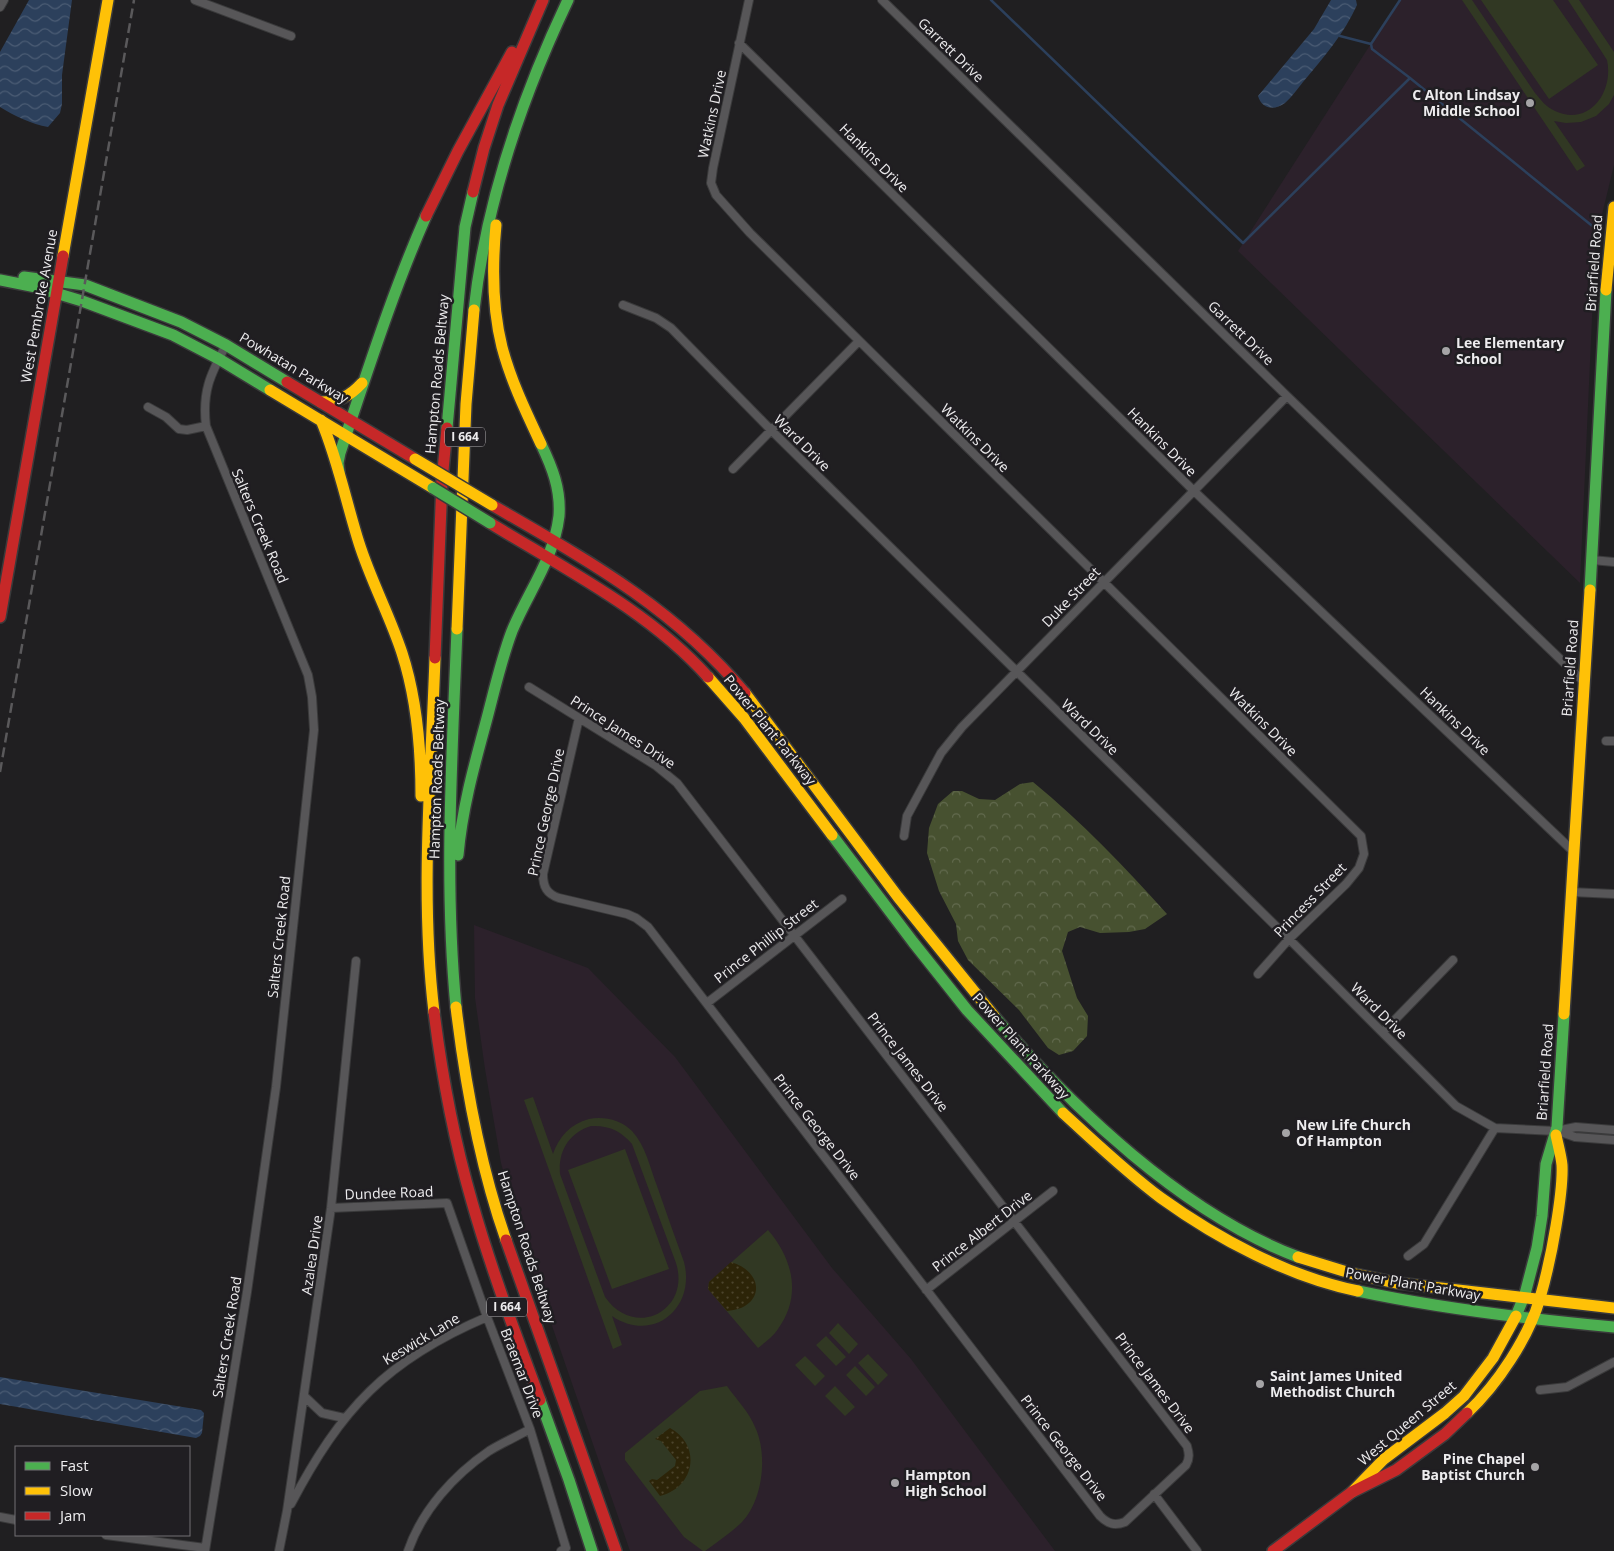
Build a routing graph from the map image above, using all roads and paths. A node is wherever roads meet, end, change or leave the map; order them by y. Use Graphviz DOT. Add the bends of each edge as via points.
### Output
graph roads {
  1 [pos="4,0"];
  2 [pos="108,0"];
  3 [pos="195,0"];
  4 [pos="542,0"];
  5 [pos="568,0"];
  6 [pos="749,0"];
  7 [pos="882,0"];
  8 [pos="0,7"];
  9 [pos="291,36"];
  10 [pos="739,43"];
  11 [pos="504,158"];
  12 [pos="1614,206"];
  13 [pos="0,272"];
  14 [pos="0,280"];
  15 [pos="58,288"];
  16 [pos="624,306"];
  17 [pos="859,341"];
  18 [pos="226,345"];
  19 [pos="219,359"];
  20 [pos="364,381"];
  21 [pos="1288,396"];
  22 [pos="321,402"];
  23 [pos="148,407"];
  24 [pos="321,420"];
  25 [pos="352,420"];
  26 [pos="206,426"];
  27 [pos="771,430"];
  28 [pos="347,436"];
  29 [pos="733,469"];
  30 [pos="339,472"];
  31 [pos="1194,491"];
  32 [pos="553,541"];
  33 [pos="547,558"];
  34 [pos="1592,560"];
  35 [pos="1614,562"];
  36 [pos="1103,582"];
  37 [pos="0,617"];
  38 [pos="1016,672"];
  39 [pos="1583,681"];
  40 [pos="529,687"];
  41 [pos="579,718"];
  42 [pos="904,836"];
  43 [pos="1361,836"];
  44 [pos="428,843"];
  45 [pos="1574,852"];
  46 [pos="448,889"];
  47 [pos="1572,892"];
  48 [pos="1614,894"];
  49 [pos="842,899"];
  50 [pos="795,936"];
  51 [pos="1289,939"];
  52 [pos="1453,960"];
  53 [pos="356,961"];
  54 [pos="1258,974"];
  55 [pos="706,1003"];
  56 [pos="1383,1032"];
  57 [pos="1494,1128"];
  58 [pos="1614,1130"];
  59 [pos="1556,1131"];
  60 [pos="1614,1140"];
  61 [pos="1054,1191"];
  62 [pos="447,1203"];
  63 [pos="331,1208"];
  64 [pos="1015,1221"];
  65 [pos="1408,1256"];
  66 [pos="926,1290"];
  67 [pos="1524,1297"];
  68 [pos="1540,1299"];
  69 [pos="1614,1308"];
  70 [pos="486,1317"];
  71 [pos="1515,1317"];
  72 [pos="1532,1319"];
  73 [pos="1614,1327"];
  74 [pos="1614,1362"];
  75 [pos="1540,1390"];
  76 [pos="304,1396"];
  77 [pos="344,1418"];
  78 [pos="530,1429"];
  79 [pos="1352,1492"];
  80 [pos="1154,1494"];
  81 [pos="287,1510"];
  82 [pos="0,1518"];
  83 [pos="15,1520"];
  84 [pos="113,1536"];
  85 [pos="205,1550"];
  86 [pos="279,1551"];
  87 [pos="408,1551"];
  88 [pos="561,1551"];
  89 [pos="592,1551"];
  90 [pos="616,1551"];
  91 [pos="1197,1551"];
  92 [pos="1273,1551"];
  1 -- 8 [label="street"];
  2 -- 15 [label="main road, West Pembroke Avenue"];
  3 -- 9 [label="street"];
  4 -- 20 [label="main road" via="432,201 410,252"];
  4 -- 44 [label="main road, Hampton Roads Beltway / I 664" via="498,105 465,227 442,481"];
  5 -- 11 [label="main road, Hampton Roads Beltway / I 664" via="528,86"];
  6 -- 10 [label="street, Watkins Drive"];
  7 -- 21 [label="street, Garrett Drive"];
  10 -- 17 [label="street, Watkins Drive" via="711,183 716,195 750,233"];
  10 -- 31 [label="street, Hankins Drive"];
  11 -- 32 [label="main road" via="492,257 494,301 508,365 558,484 560,500"];
  11 -- 46 [label="main road, Hampton Roads Beltway / I 664" via="482,250 472,328 465,431"];
  12 -- 34 [label="main road, Briarfield Road" via="1607,276"];
  13 -- 15 [label="main road, Powhatan Parkway"];
  14 -- 15 [label="main road, Powhatan Parkway"];
  15 -- 18 [label="main road, Powhatan Parkway" via="85,284 181,322"];
  15 -- 19 [label="main road, Powhatan Parkway" via="173,335"];
  15 -- 37 [label="main road, West Pembroke Avenue"];
  16 -- 27 [label="street, Ward Drive" via="656,318 671,328"];
  17 -- 27 [label="street"];
  17 -- 36 [label="street, Watkins Drive"];
  18 -- 19 [label="street, Salters Creek Road"];
  18 -- 22 [label="main road, Powhatan Parkway"];
  19 -- 24 [label="main road, Powhatan Parkway"];
  19 -- 26 [label="street, Salters Creek Road" via="204,396"];
  20 -- 22 [label="main road" via="342,400"];
  20 -- 25 [label="main road"];
  21 -- 31 [label="street, Duke Street"];
  21 -- 39 [label="street, Garrett Drive"];
  22 -- 25 [label="main road, Powhatan Parkway"];
  23 -- 26 [label="street" via="179,429"];
  24 -- 28 [label="main road, Powhatan Parkway"];
  24 -- 30 [label="main road"];
  25 -- 28 [label="main road"];
  25 -- 32 [label="main road, Powhatan Parkway, bridge"];
  26 -- 85 [label="street, Salters Creek Road" via="308,675 314,730 276,1087"];
  27 -- 29 [label="street"];
  27 -- 38 [label="street, Ward Drive"];
  28 -- 30 [label="main road" via="338,463"];
  28 -- 33 [label="main road, Powhatan Parkway, bridge"];
  30 -- 44 [label="main road" via="359,543 410,682 418,729 421,810"];
  31 -- 36 [label="street, Duke Street"];
  31 -- 45 [label="street, Hankins Drive"];
  32 -- 33 [label="main road"];
  32 -- 67 [label="main road, Power Plant Parkway" via="647,601 715,659 754,704 973,993 1090,1118 1169,1184 1242,1231 1324,1265 1382,1281"];
  33 -- 46 [label="main road" via="504,654 462,819 457,865"];
  33 -- 71 [label="main road, Power Plant Parkway" via="638,615 705,674 750,726 967,1010 1057,1108 1137,1179 1210,1230 1290,1270 1376,1296"];
  34 -- 35 [label="street"];
  34 -- 39 [label="main road, Briarfield Road"];
  36 -- 38 [label="street, Duke Street"];
  36 -- 43 [label="street, Watkins Drive"];
  38 -- 42 [label="street, Duke Street" via="941,753 907,816"];
  38 -- 51 [label="street, Ward Drive"];
  39 -- 45 [label="main road, Briarfield Road"];
  40 -- 41 [label="street, Prince James Drive"];
  41 -- 50 [label="street, Prince James Drive" via="670,775"];
  41 -- 55 [label="street, Prince George Drive" via="543,874 546,889 559,898 627,914 643,922"];
  43 -- 51 [label="street, Princess Street" via="1364,854 1359,868"];
  44 -- 89 [label="main road, Hampton Roads Beltway / I 664" via="430,976 440,1058 454,1130 472,1202"];
  45 -- 47 [label="main road, Briarfield Road"];
  46 -- 90 [label="main road, Hampton Roads Beltway / I 664" via="453,986 475,1128 505,1236"];
  47 -- 48 [label="street"];
  47 -- 59 [label="main road, Briarfield Road"];
  49 -- 50 [label="street, Prince Phillip Street"];
  50 -- 55 [label="street, Prince Phillip Street"];
  50 -- 64 [label="street, Prince James Drive"];
  51 -- 54 [label="street, Princess Street"];
  51 -- 56 [label="street, Ward Drive"];
  52 -- 56 [label="street"];
  53 -- 63 [label="street, Azalea Drive"];
  55 -- 66 [label="street, Prince George Drive"];
  56 -- 57 [label="street, Ward Drive" via="1456,1106"];
  57 -- 59 [label="street, Ward Drive"];
  57 -- 65 [label="street" via="1424,1244"];
  58 -- 59 [label="street" via="1576,1127"];
  59 -- 60 [label="street" via="1575,1137"];
  59 -- 67 [label="main road, Briarfield Road" via="1546,1164 1538,1242"];
  59 -- 68 [label="main road, Briarfield Road" via="1562,1165 1559,1204"];
  61 -- 64 [label="street, Prince Albert Drive"];
  62 -- 63 [label="street, Dundee Road"];
  62 -- 70 [label="street, Braemar Drive"];
  63 -- 76 [label="street, Azalea Drive"];
  64 -- 66 [label="street, Prince Albert Drive"];
  64 -- 80 [label="street, Prince James Drive" via="1187,1446 1189,1460 1186,1465"];
  66 -- 80 [label="street, Prince George Drive" via="1105,1521 1125,1522"];
  67 -- 68 [label="main road, Power Plant Parkway"];
  67 -- 71 [label="main road, West Queen Street"];
  68 -- 69 [label="main road, Power Plant Parkway"];
  68 -- 72 [label="main road, Briarfield Road"];
  70 -- 77 [label="street, Keswick Lane" via="453,1331 392,1371"];
  70 -- 78 [label="street, Braemar Drive"];
  71 -- 72 [label="main road, Power Plant Parkway"];
  71 -- 79 [label="main road, West Queen Street" via="1496,1354 1464,1396 1384,1459"];
  72 -- 73 [label="main road, Power Plant Parkway"];
  72 -- 79 [label="main road, West Queen Street" via="1507,1366 1469,1412 1396,1470"];
  74 -- 75 [label="street" via="1567,1387"];
  76 -- 77 [label="street" via="322,1413"];
  76 -- 81 [label="street, Azalea Drive"];
  77 -- 81 [label="street, Keswick Lane" via="315,1460"];
  78 -- 87 [label="street" via="489,1452 455,1479 431,1506"];
  78 -- 88 [label="street, Braemar Drive" via="566,1548"];
  79 -- 92 [label="main road, West Queen Street"];
  80 -- 91 [label="street"];
  81 -- 86 [label="street, Azalea Drive"];
  82 -- 83 [label="street"];
  84 -- 85 [label="street"];
}
